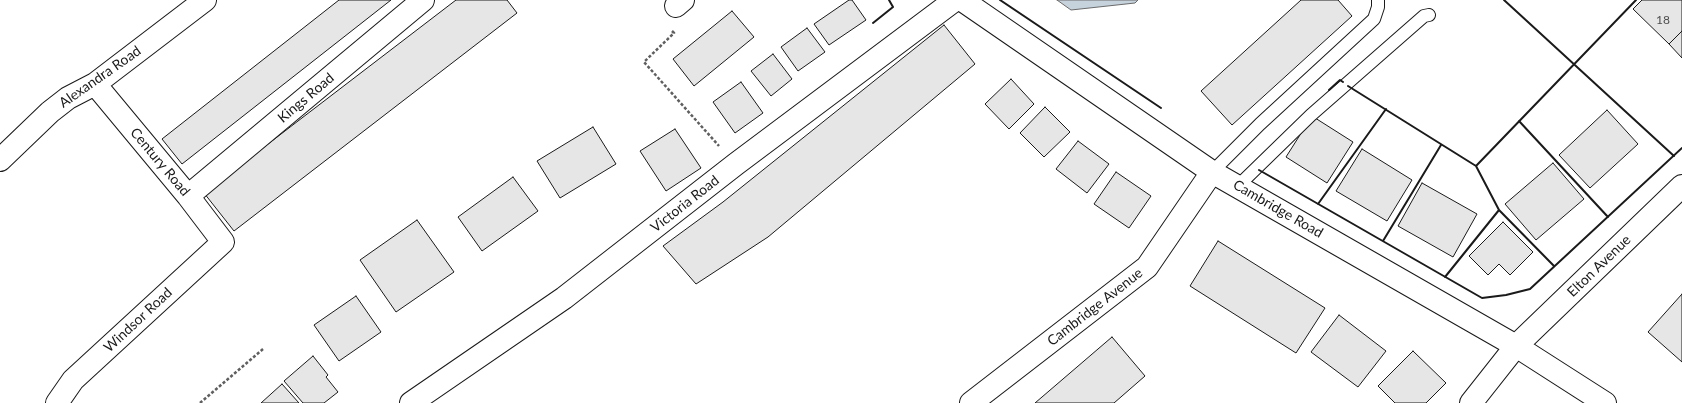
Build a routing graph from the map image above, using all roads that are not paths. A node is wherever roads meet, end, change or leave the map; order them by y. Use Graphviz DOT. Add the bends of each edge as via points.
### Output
graph roads {
  1 [pos="205,0"];
  2 [pos="423,0"];
  3 [pos="955,0"];
  4 [pos="962,0"];
  5 [pos="1378,0"];
  6 [pos="1429,15"];
  7 [pos="95,84"];
  8 [pos="0,160"];
  9 [pos="1212,172"];
  10 [pos="1238,186"];
  11 [pos="1682,186"];
  12 [pos="188,196"];
  13 [pos="223,242"];
  14 [pos="1516,346"];
  15 [pos="57,403"];
  16 [pos="411,403"];
  17 [pos="971,403"];
  18 [pos="1471,403"];
  19 [pos="1605,403"];
  1 -- 7 [label="street, Alexandra Road"];
  2 -- 12 [label="street, Kings Road"];
  3 -- 16 [label="street, Victoria Road" via="736,164 564,298"];
  4 -- 9 [label="street, Cambridge Road"];
  5 -- 9 [label="lane" via="1374,19"];
  6 -- 10 [label="lane" via="1424,16 1311,114"];
  7 -- 8 [label="street, Alexandra Road" via="68,98 50,112"];
  7 -- 12 [label="street, Century Road"];
  9 -- 10 [label="street, Cambridge Road"];
  9 -- 17 [label="street, Cambridge Avenue" via="1147,267"];
  10 -- 14 [label="street, Cambridge Road"];
  11 -- 14 [label="street, Elton Avenue"];
  12 -- 13 [label="street, Century Road"];
  13 -- 15 [label="street, Windsor Road" via="73,380"];
  14 -- 18 [label="street, Elton Avenue"];
  14 -- 19 [label="street, Cambridge Road"];
}
